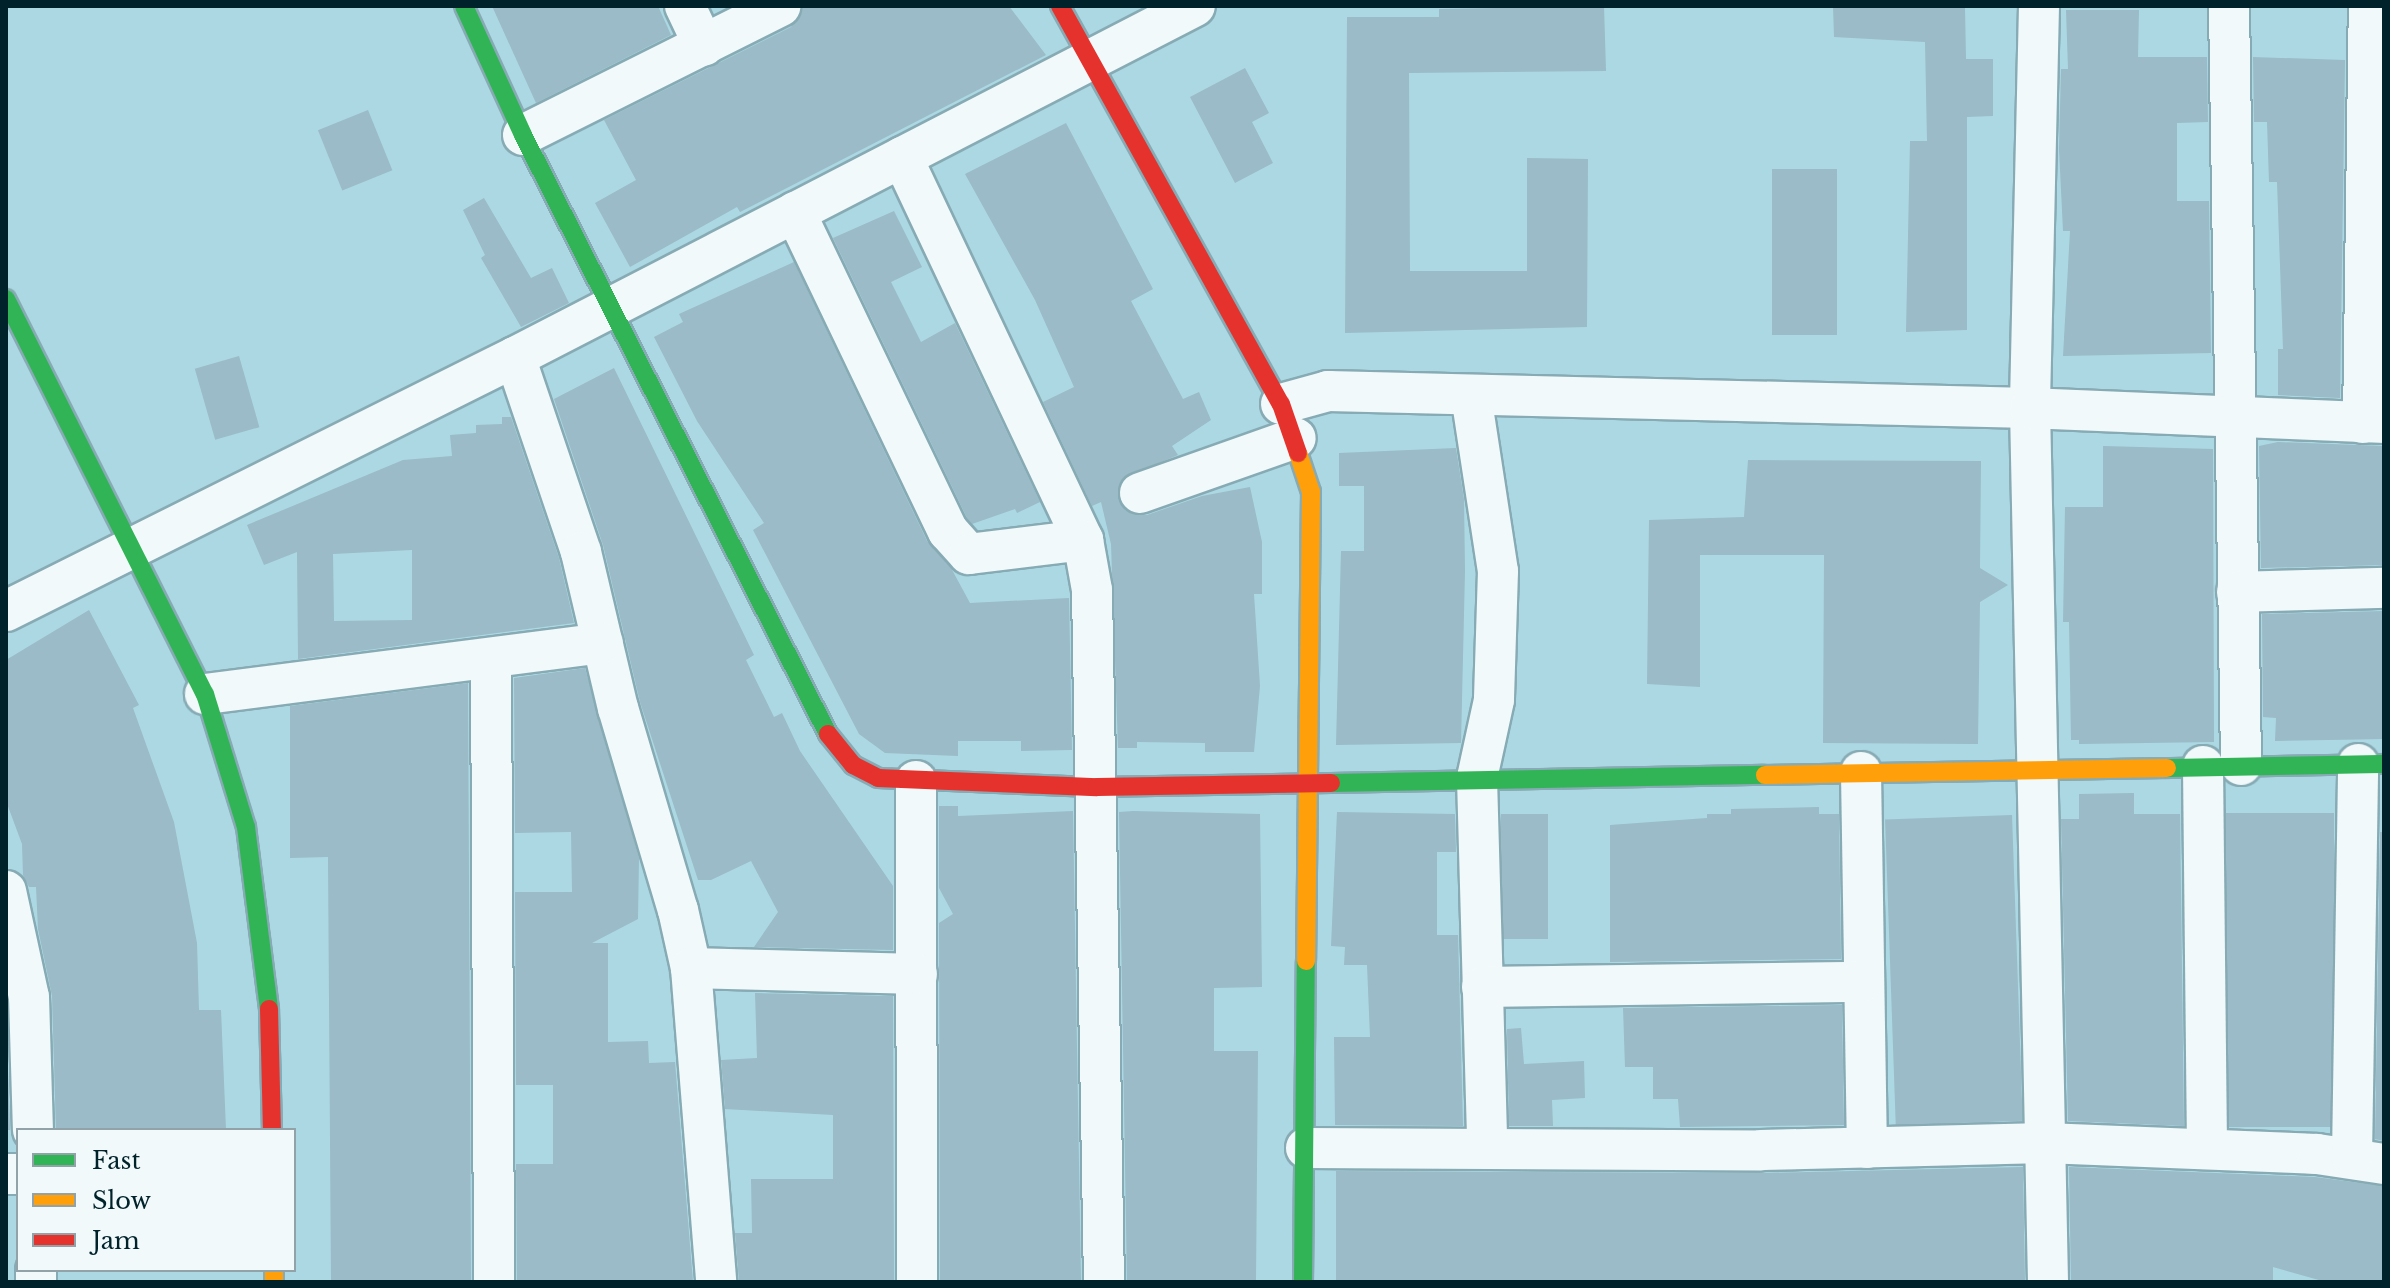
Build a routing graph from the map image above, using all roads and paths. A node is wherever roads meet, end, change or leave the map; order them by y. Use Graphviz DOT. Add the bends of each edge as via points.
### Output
graph roads {
  1 [pos="464,6"];
  2 [pos="685,6"];
  3 [pos="781,6"];
  4 [pos="1060,6"];
  5 [pos="1195,6"];
  6 [pos="2039,6"];
  7 [pos="2229,6"];
  8 [pos="2369,6"];
  9 [pos="704,46"];
  10 [pos="1090,61"];
  11 [pos="523,135"];
  12 [pos="902,157"];
  13 [pos="795,212"];
  14 [pos="6,299"];
  15 [pos="610,306"];
  16 [pos="515,357"];
  17 [pos="1471,395"];
  18 [pos="2030,408"];
  19 [pos="2239,420"];
  20 [pos="1288,421"];
  21 [pos="2374,423"];
  22 [pos="1140,493"];
  23 [pos="1083,540"];
  24 [pos="133,544"];
  25 [pos="2384,588"];
  26 [pos="2237,592"];
  27 [pos="6,611"];
  28 [pos="603,643"];
  29 [pos="491,658"];
  30 [pos="205,694"];
  31 [pos="2371,764"];
  32 [pos="2222,766"];
  33 [pos="2040,768"];
  34 [pos="1861,772"];
  35 [pos="1477,778"];
  36 [pos="916,781"];
  37 [pos="1311,783"];
  38 [pos="1097,787"];
  39 [pos="6,891"];
  40 [pos="691,968"];
  41 [pos="917,974"];
  42 [pos="1863,982"];
  43 [pos="1482,987"];
  44 [pos="33,1128"];
  45 [pos="272,1128"];
  46 [pos="2045,1143"];
  47 [pos="1487,1146"];
  48 [pos="1306,1148"];
  49 [pos="1867,1148"];
  50 [pos="2207,1149"];
  51 [pos="2368,1160"];
  52 [pos="494,1282"];
  53 [pos="716,1282"];
  54 [pos="917,1282"];
  55 [pos="1104,1282"];
  56 [pos="1303,1282"];
  57 [pos="2048,1282"];
  1 -- 11 [label="street"];
  2 -- 9 [label="street"];
  3 -- 9 [label="street"];
  4 -- 10 [label="street"];
  5 -- 10 [label="street"];
  6 -- 18 [label="street"];
  7 -- 19 [label="street"];
  8 -- 21 [label="street"];
  9 -- 11 [label="street"];
  10 -- 12 [label="street"];
  10 -- 20 [label="street"];
  11 -- 15 [label="street"];
  12 -- 13 [label="street"];
  12 -- 23 [label="street"];
  13 -- 15 [label="street"];
  13 -- 23 [label="street" via="948,531 969,554"];
  14 -- 24 [label="street"];
  15 -- 16 [label="street"];
  15 -- 36 [label="street" via="831,740 853,765 878,778"];
  16 -- 24 [label="street"];
  16 -- 28 [label="street" via="581,552"];
  17 -- 18 [label="street"];
  17 -- 20 [label="street" via="1328,391"];
  17 -- 35 [label="street" via="1498,571 1494,700"];
  18 -- 19 [label="street"];
  18 -- 33 [label="street"];
  19 -- 21 [label="street"];
  19 -- 26 [label="street"];
  20 -- 22 [label="street"];
  20 -- 37 [label="street" via="1311,492"];
  23 -- 38 [label="street" via="1092,590"];
  24 -- 27 [label="street"];
  24 -- 30 [label="street"];
  25 -- 26 [label="street"];
  26 -- 32 [label="street"];
  28 -- 29 [label="street"];
  28 -- 40 [label="street"];
  29 -- 30 [label="street"];
  29 -- 52 [label="street"];
  30 -- 45 [label="street" via="246,827 271,1024"];
  31 -- 32 [label="street"];
  31 -- 51 [label="street"];
  32 -- 33 [label="street"];
  32 -- 50 [label="street"];
  33 -- 34 [label="street"];
  33 -- 46 [label="street"];
  34 -- 35 [label="street"];
  34 -- 42 [label="street"];
  35 -- 37 [label="street"];
  35 -- 43 [label="street"];
  36 -- 38 [label="street"];
  36 -- 41 [label="street"];
  37 -- 38 [label="street"];
  37 -- 48 [label="street"];
  38 -- 55 [label="street"];
  39 -- 44 [label="street" via="29,997"];
  40 -- 41 [label="street"];
  40 -- 53 [label="street"];
  41 -- 54 [label="street"];
  42 -- 43 [label="street"];
  42 -- 49 [label="street"];
  43 -- 47 [label="street"];
  46 -- 49 [label="street"];
  46 -- 50 [label="street"];
  46 -- 57 [label="street"];
  47 -- 48 [label="street"];
  47 -- 49 [label="street"];
  48 -- 56 [label="street"];
  50 -- 51 [label="street"];
}
